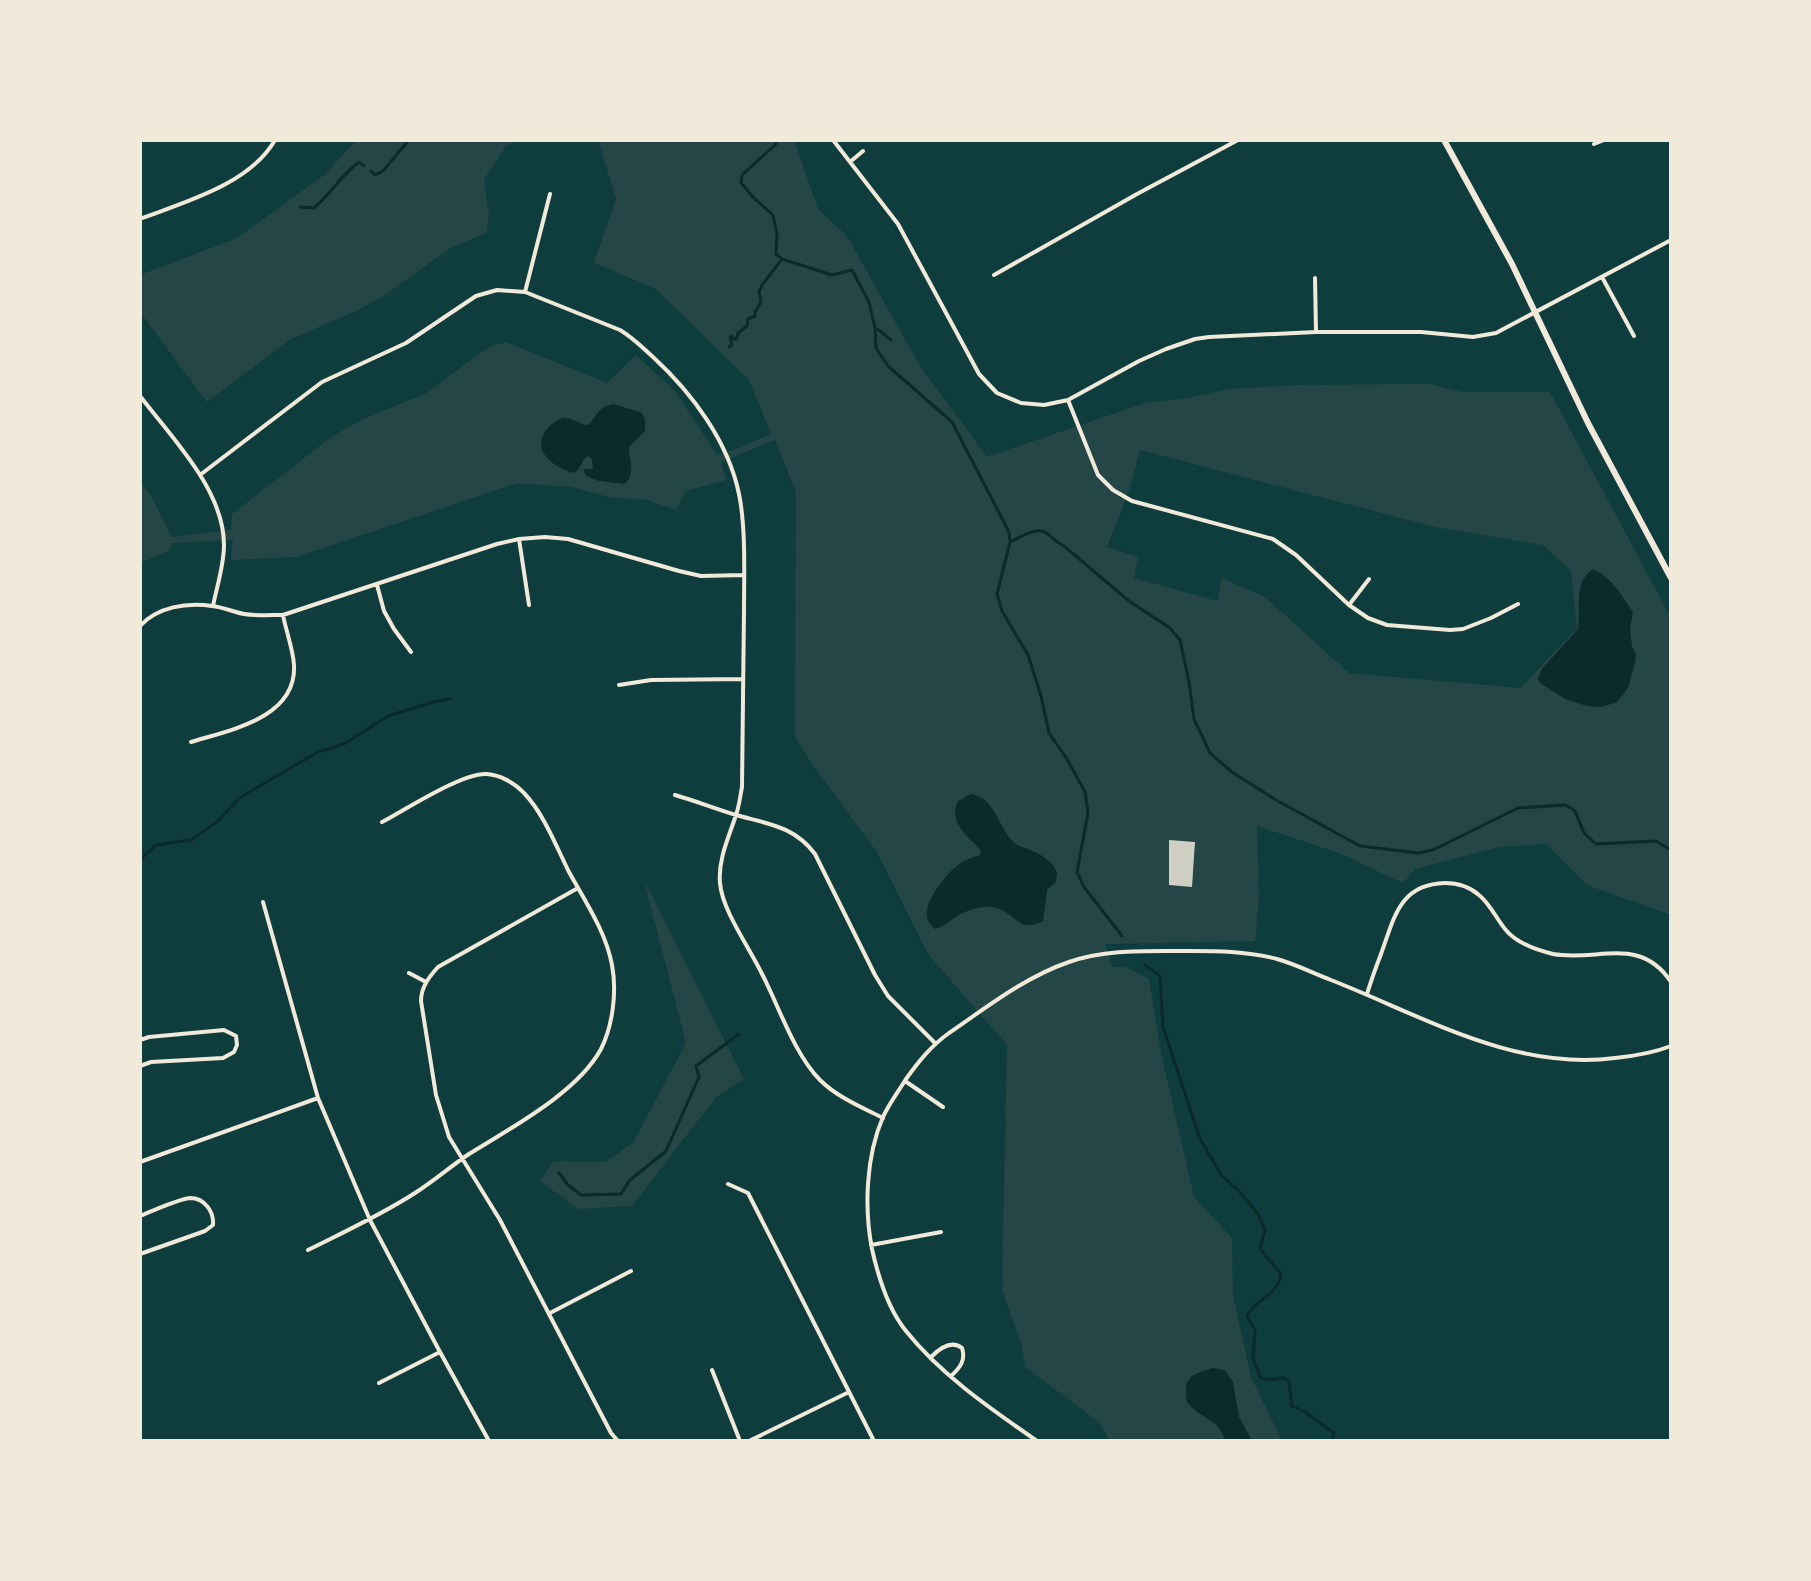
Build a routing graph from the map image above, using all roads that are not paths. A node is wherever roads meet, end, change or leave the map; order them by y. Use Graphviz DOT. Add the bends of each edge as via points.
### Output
graph roads {
  1 [pos="275,140"];
  2 [pos="833,140"];
  3 [pos="1238,140"];
  4 [pos="1444,140"];
  5 [pos="1604,140"];
  6 [pos="1594,144"];
  7 [pos="863,151"];
  8 [pos="850,162"];
  9 [pos="550,194"];
  10 [pos="140,219"];
  11 [pos="1671,240"];
  12 [pos="994,275"];
  13 [pos="1602,277"];
  14 [pos="1315,278"];
  15 [pos="525,292"];
  16 [pos="1536,312"];
  17 [pos="1316,332"];
  18 [pos="1634,336"];
  19 [pos="140,396"];
  20 [pos="1068,400"];
  21 [pos="200,475"];
  22 [pos="519,539"];
  23 [pos="744,575"];
  24 [pos="1671,578"];
  25 [pos="1369,579"];
  26 [pos="377,585"];
  27 [pos="1518,604"];
  28 [pos="529,605"];
  29 [pos="1349,605"];
  30 [pos="213,606"];
  31 [pos="283,615"];
  32 [pos="140,626"];
  33 [pos="411,652"];
  34 [pos="743,679"];
  35 [pos="619,685"];
  36 [pos="191,742"];
  37 [pos="675,795"];
  38 [pos="737,815"];
  39 [pos="382,822"];
  40 [pos="578,888"];
  41 [pos="263,902"];
  42 [pos="409,973"];
  43 [pos="426,982"];
  44 [pos="1671,982"];
  45 [pos="1367,994"];
  46 [pos="140,1040"];
  47 [pos="935,1043"];
  48 [pos="1671,1046"];
  49 [pos="140,1066"];
  50 [pos="905,1081"];
  51 [pos="318,1098"];
  52 [pos="943,1107"];
  53 [pos="883,1118"];
  54 [pos="463,1158"];
  55 [pos="140,1162"];
  56 [pos="728,1184"];
  57 [pos="140,1216"];
  58 [pos="370,1220"];
  59 [pos="941,1232"];
  60 [pos="871,1245"];
  61 [pos="308,1250"];
  62 [pos="140,1254"];
  63 [pos="631,1271"];
  64 [pos="550,1313"];
  65 [pos="440,1352"];
  66 [pos="930,1357"];
  67 [pos="712,1370"];
  68 [pos="951,1376"];
  69 [pos="379,1383"];
  70 [pos="849,1392"];
  71 [pos="489,1441"];
  72 [pos="618,1441"];
  73 [pos="740,1441"];
  74 [pos="749,1441"];
  75 [pos="874,1441"];
  76 [pos="1037,1441"];
  1 -- 10 [label="street" via="267,154 234,180"];
  2 -- 8 [label="street"];
  3 -- 12 [label="street"];
  4 -- 16 [label="main road"];
  5 -- 6 [label="street"];
  7 -- 8 [label="street"];
  8 -- 20 [label="street" via="898,224 979,374 997,393 1021,403"];
  9 -- 15 [label="street"];
  11 -- 13 [label="street"];
  13 -- 16 [label="street"];
  13 -- 18 [label="street"];
  14 -- 17 [label="street"];
  15 -- 21 [label="street" via="497,290 476,296 406,343 322,382"];
  15 -- 23 [label="street" via="629,335 695,402 736,481"];
  16 -- 17 [label="street" via="1501,332 1473,337"];
  16 -- 24 [label="main road"];
  17 -- 20 [label="street" via="1195,339 1139,361"];
  19 -- 21 [label="street"];
  20 -- 29 [label="street" via="1098,475 1113,490 1132,501 1273,539"];
  21 -- 30 [label="street" via="212,492 224,535"];
  22 -- 23 [label="street" via="568,539 701,576"];
  22 -- 26 [label="street"];
  22 -- 28 [label="street"];
  23 -- 34 [label="street"];
  25 -- 29 [label="street"];
  26 -- 31 [label="street"];
  26 -- 33 [label="street" via="384,611"];
  27 -- 29 [label="street" via="1475,626 1450,630 1387,625"];
  30 -- 31 [label="street" via="247,615"];
  30 -- 32 [label="street" via="189,604 161,611"];
  31 -- 36 [label="street" via="294,666 283,702 264,716"];
  34 -- 35 [label="street"];
  34 -- 38 [label="street"];
  37 -- 38 [label="street"];
  38 -- 47 [label="street" via="781,827 809,846 888,996"];
  38 -- 53 [label="street" via="719,873 724,902 817,1077"];
  39 -- 40 [label="street" via="465,779 498,777 532,803"];
  40 -- 43 [label="street" via="438,967"];
  40 -- 54 [label="street" via="613,967 610,1019 601,1047 573,1085"];
  41 -- 51 [label="street"];
  42 -- 43 [label="street"];
  43 -- 54 [label="street" via="421,1001 438,1103 449,1137"];
  44 -- 45 [label="street" via="1652,962 1632,954 1582,956 1529,947 1507,932 1479,895 1440,883 1423,887 1397,909"];
  45 -- 47 [label="street" via="1280,960 1243,952 1122,950 1043,973"];
  45 -- 48 [label="street" via="1476,1040 1532,1056 1601,1060"];
  46 -- 49 [label="street" via="224,1030 236,1036 237,1045 223,1058"];
  47 -- 50 [label="street"];
  50 -- 52 [label="street"];
  50 -- 53 [label="street"];
  51 -- 55 [label="street"];
  51 -- 58 [label="street"];
  53 -- 60 [label="street" via="870,1168"];
  54 -- 58 [label="street"];
  54 -- 64 [label="street"];
  56 -- 70 [label="street" via="748,1193"];
  57 -- 62 [label="street" via="190,1198 207,1205 213,1219 205,1231"];
  58 -- 61 [label="street"];
  58 -- 65 [label="street"];
  59 -- 60 [label="street"];
  60 -- 66 [label="street" via="887,1298 904,1329"];
  63 -- 64 [label="street"];
  64 -- 72 [label="street"];
  65 -- 69 [label="street"];
  65 -- 71 [label="street"];
  66 -- 68 [label="street"];
  66 -- 68 [label="street" via="951,1344 962,1348 964,1359"];
  67 -- 73 [label="street"];
  68 -- 76 [label="street"];
  70 -- 74 [label="street"];
  70 -- 75 [label="street"];
}
